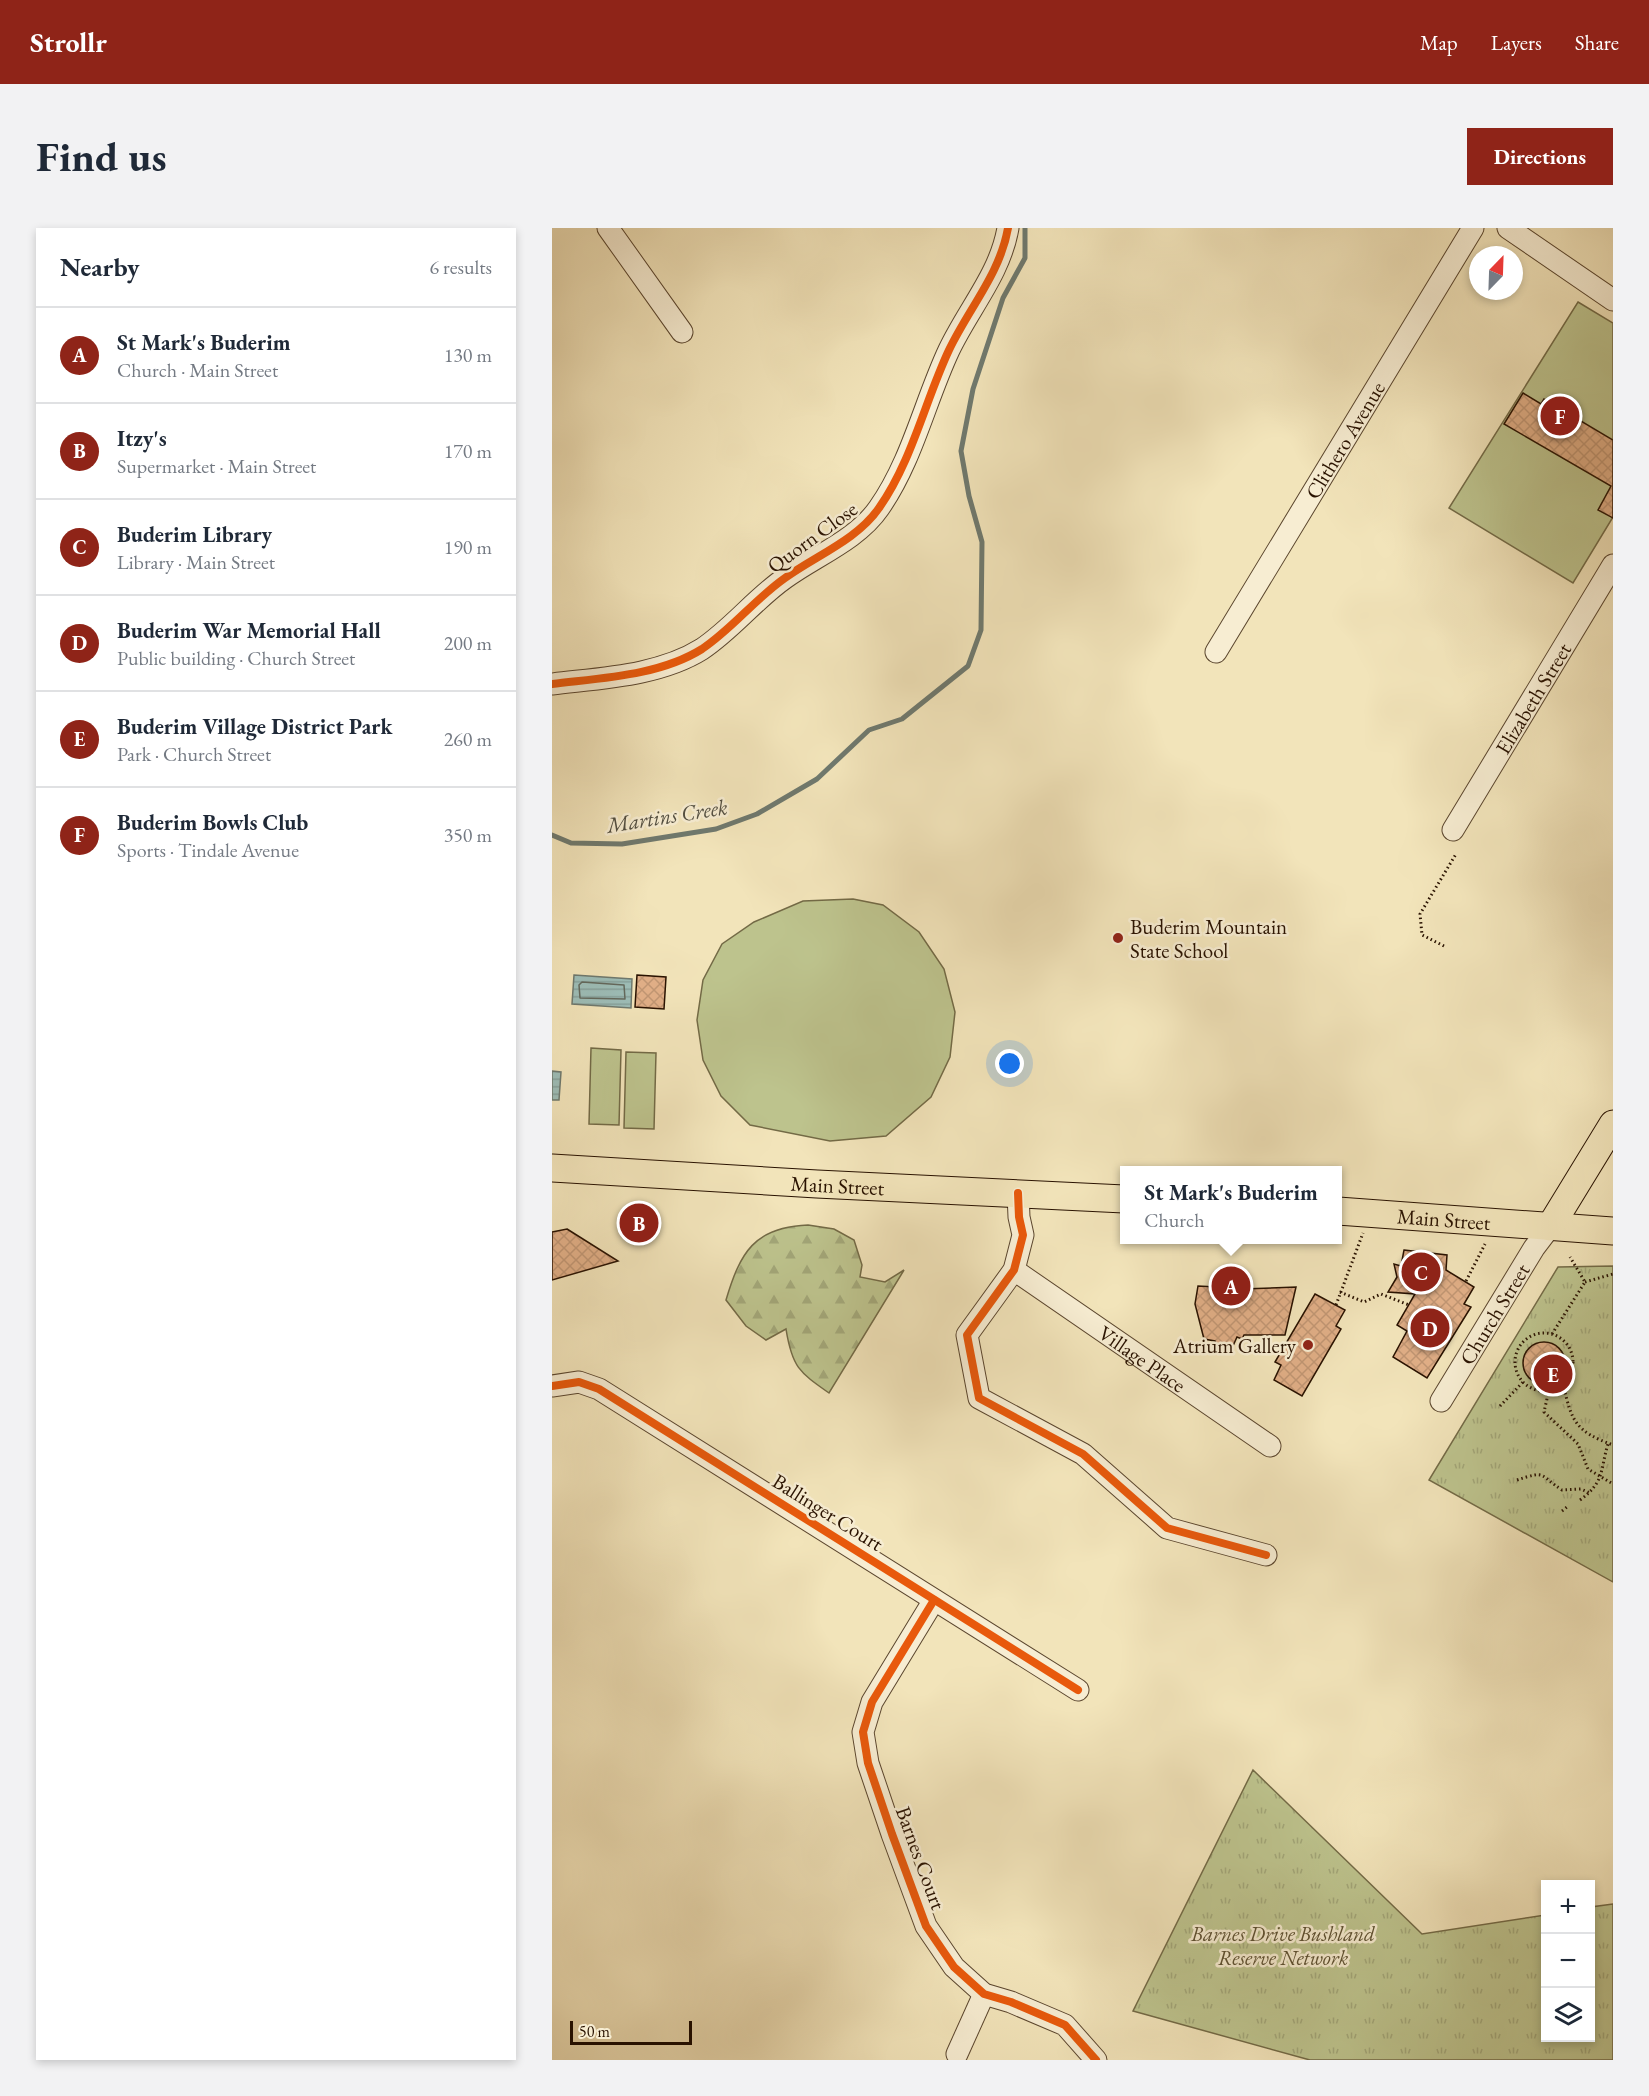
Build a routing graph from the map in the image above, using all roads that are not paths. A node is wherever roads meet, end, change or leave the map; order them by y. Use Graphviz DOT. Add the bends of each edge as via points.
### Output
graph roads {
  1 [pos="608,228"];
  2 [pos="1008,228"];
  3 [pos="1473,228"];
  4 [pos="1508,228"];
  5 [pos="1613,300"];
  6 [pos="682,332"];
  7 [pos="1613,565"];
  8 [pos="1216,652"];
  9 [pos="552,684"];
  10 [pos="1452,830"];
  11 [pos="1613,1124"];
  12 [pos="552,1168"];
  13 [pos="1018,1193"];
  14 [pos="1120,1199"];
  15 [pos="1342,1211"];
  16 [pos="1550,1227"];
  17 [pos="1613,1231"];
  18 [pos="1014,1270"];
  19 [pos="552,1386"];
  20 [pos="1441,1401"];
  21 [pos="1270,1446"];
  22 [pos="1266,1555"];
  23 [pos="934,1600"];
  24 [pos="1078,1690"];
  25 [pos="984,1995"];
  26 [pos="957,2054"];
  27 [pos="1096,2060"];
  1 -- 6 [label="street"];
  2 -- 9 [label="street, Quorn Close" via="994,274 957,332 902,469 879,509 864,524 784,578 702,649 645,670"];
  3 -- 8 [label="street, Clithero Avenue"];
  4 -- 5 [label="street"];
  7 -- 10 [label="street, Elizabeth Street"];
  11 -- 16 [label="main road"];
  12 -- 13 [label="main road, Main Street"];
  13 -- 14 [label="main road, Main Street"];
  13 -- 18 [label="street" via="1023,1235"];
  15 -- 16 [label="main road, Main Street"];
  16 -- 17 [label="main road, Main Street"];
  16 -- 20 [label="street, Church Street"];
  18 -- 21 [label="street, Village Place"];
  18 -- 22 [label="street" via="967,1335 979,1398 1083,1454 1167,1528"];
  19 -- 23 [label="street, Ballinger Court" via="579,1382 599,1389"];
  23 -- 24 [label="street, Ballinger Court"];
  23 -- 25 [label="street, Barnes Court" via="872,1702 863,1732 868,1763 926,1926 954,1967"];
  25 -- 26 [label="street"];
  25 -- 27 [label="street, Barnes Court" via="1065,2025"];
}
